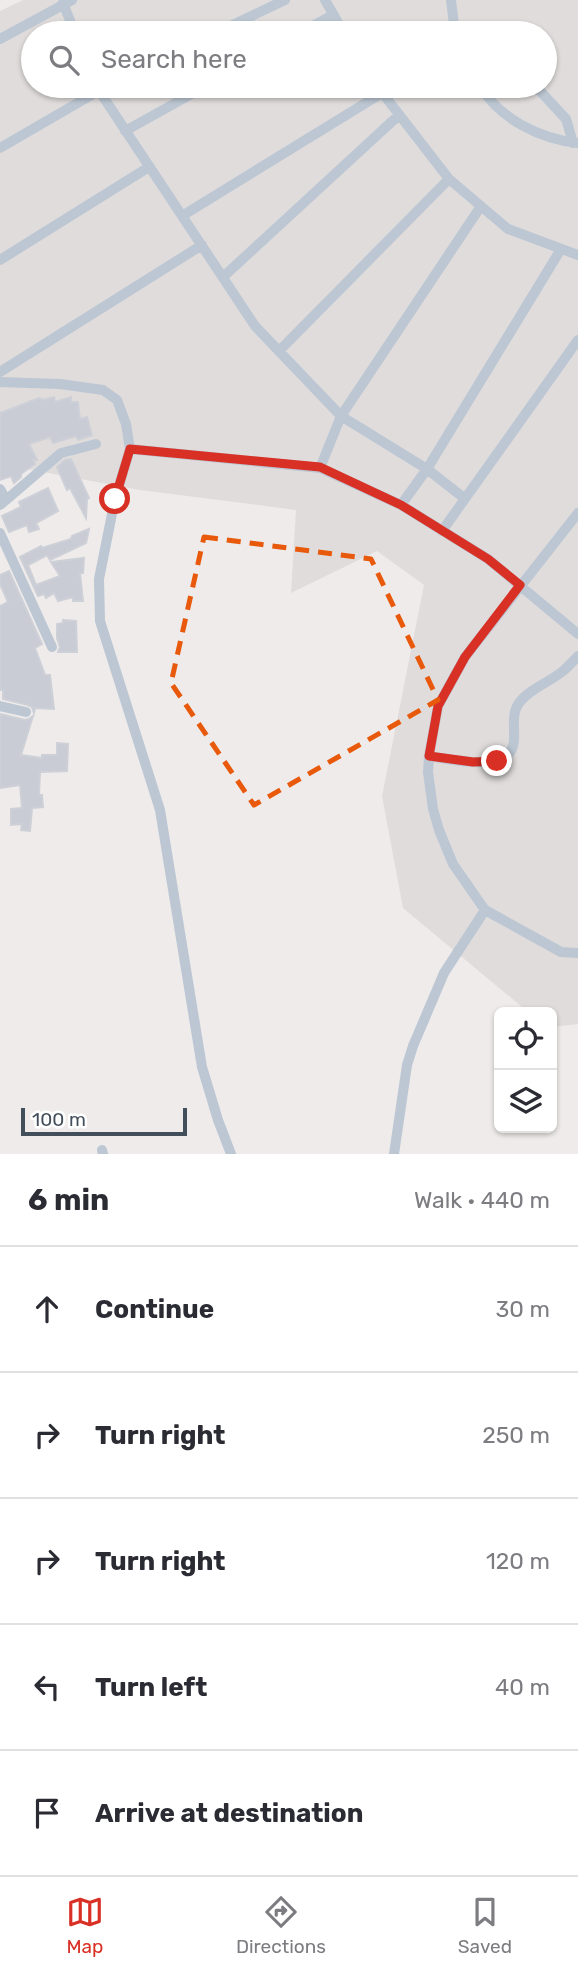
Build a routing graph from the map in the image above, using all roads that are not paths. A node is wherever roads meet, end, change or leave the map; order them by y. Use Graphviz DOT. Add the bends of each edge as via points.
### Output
graph roads {
  1 [pos="285,0"];
  2 [pos="325,0"];
  3 [pos="452,0"];
  4 [pos="68,2"];
  5 [pos="333,15"];
  6 [pos="33,21"];
  7 [pos="72,21"];
  8 [pos="241,21"];
  9 [pos="322,21"];
  10 [pos="337,21"];
  11 [pos="454,21"];
  12 [pos="21,28"];
  13 [pos="0,39"];
  14 [pos="82,98"];
  15 [pos="106,98"];
  16 [pos="184,98"];
  17 [pos="367,98"];
  18 [pos="386,98"];
  19 [pos="489,98"];
  20 [pos="547,98"];
  21 [pos="399,115"];
  22 [pos="125,131"];
  23 [pos="576,143"];
  24 [pos="0,148"];
  25 [pos="149,167"];
  26 [pos="449,179"];
  27 [pos="481,206"];
  28 [pos="183,216"];
  29 [pos="202,246"];
  30 [pos="561,248"];
  31 [pos="578,255"];
  32 [pos="0,260"];
  33 [pos="223,277"];
  34 [pos="578,340"];
  35 [pos="279,351"];
  36 [pos="0,372"];
  37 [pos="0,382"];
  38 [pos="341,416"];
  39 [pos="96,444"];
  40 [pos="130,449"];
  41 [pos="320,467"];
  42 [pos="427,469"];
  43 [pos="2,498"];
  44 [pos="464,498"];
  45 [pos="401,505"];
  46 [pos="578,513"];
  47 [pos="442,531"];
  48 [pos="0,533"];
  49 [pos="520,585"];
  50 [pos="578,634"];
  51 [pos="52,647"];
  52 [pos="578,656"];
  53 [pos="0,706"];
  54 [pos="26,712"];
  55 [pos="429,756"];
  56 [pos="485,910"];
  57 [pos="578,953"];
  58 [pos="231,1154"];
  59 [pos="394,1154"];
  1 -- 8 [label="street"];
  2 -- 5 [label="street"];
  3 -- 11 [label="street"];
  4 -- 6 [label="street"];
  4 -- 7 [label="street"];
  5 -- 9 [label="street"];
  5 -- 10 [label="street"];
  12 -- 13 [label="street"];
  14 -- 24 [label="street"];
  15 -- 22 [label="street"];
  16 -- 22 [label="street"];
  17 -- 28 [label="street"];
  18 -- 21 [label="street"];
  19 -- 23 [label="street" via="510,118 540,135"];
  20 -- 23 [label="street" via="566,119"];
  21 -- 26 [label="street"];
  21 -- 33 [label="street"];
  22 -- 25 [label="street"];
  25 -- 28 [label="street"];
  25 -- 32 [label="street"];
  26 -- 27 [label="street"];
  26 -- 35 [label="street"];
  27 -- 30 [label="street" via="508,229"];
  27 -- 38 [label="street"];
  28 -- 29 [label="street"];
  29 -- 33 [label="street"];
  29 -- 36 [label="street"];
  30 -- 31 [label="street"];
  30 -- 42 [label="street"];
  33 -- 35 [label="street" via="255,326"];
  34 -- 44 [label="street"];
  35 -- 38 [label="street"];
  37 -- 40 [label="street" via="103,390 117,400"];
  38 -- 41 [label="street"];
  38 -- 42 [label="street"];
  39 -- 43 [label="street" via="61,453"];
  40 -- 41 [label="street"];
  40 -- 58 [label="street" via="99,579 100,621 160,810 202,1067"];
  41 -- 45 [label="street"];
  42 -- 44 [label="street"];
  42 -- 45 [label="street"];
  44 -- 47 [label="street"];
  45 -- 47 [label="street"];
  46 -- 49 [label="street"];
  47 -- 49 [label="street"];
  48 -- 51 [label="street"];
  49 -- 50 [label="street"];
  49 -- 55 [label="street" via="465,657 438,706"];
  52 -- 55 [label="street" via="518,704 515,743 507,757 473,762"];
  53 -- 54 [label="street"];
  55 -- 56 [label="street" via="439,830 453,864"];
  56 -- 57 [label="street" via="561,952"];
  56 -- 59 [label="street" via="444,973 413,1046"];
}
